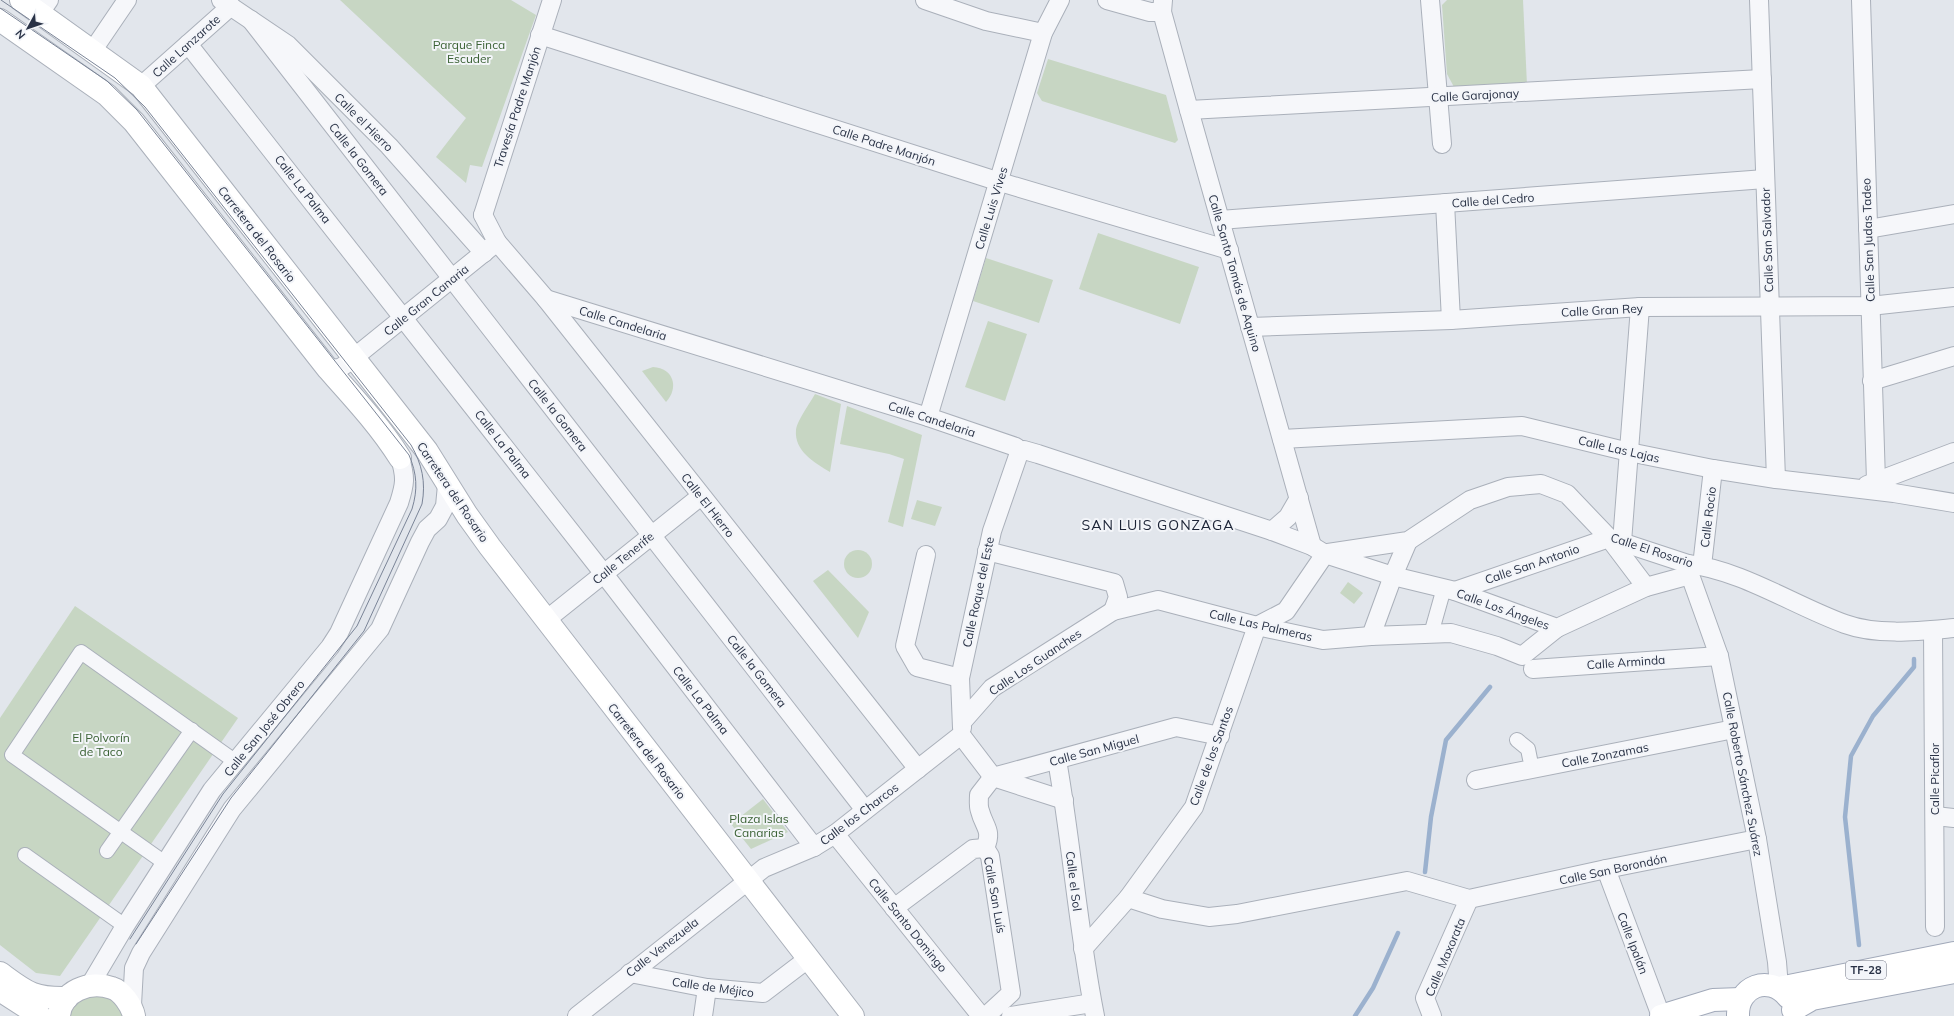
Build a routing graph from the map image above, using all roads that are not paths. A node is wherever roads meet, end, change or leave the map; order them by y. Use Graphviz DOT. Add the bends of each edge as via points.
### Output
graph roads {
  1 [pos="21,0"];
  2 [pos="127,0"];
  3 [pos="552,0"];
  4 [pos="925,0"];
  5 [pos="1060,0"];
  6 [pos="1107,0"];
  7 [pos="1430,0"];
  8 [pos="1759,0"];
  9 [pos="1861,0"];
  10 [pos="226,3"];
  11 [pos="1163,6"];
  12 [pos="44,7"];
  13 [pos="0,20"];
  14 [pos="251,20"];
  15 [pos="1043,33"];
  16 [pos="540,35"];
  17 [pos="188,44"];
  18 [pos="93,50"];
  19 [pos="1762,79"];
  20 [pos="141,86"];
  21 [pos="1438,97"];
  22 [pos="342,99"];
  23 [pos="320,108"];
  24 [pos="1189,110"];
  25 [pos="1442,144"];
  26 [pos="1765,179"];
  27 [pos="1000,182"];
  28 [pos="1446,203"];
  29 [pos="449,214"];
  30 [pos="1954,214"];
  31 [pos="483,215"];
  32 [pos="1220,220"];
  33 [pos="1868,229"];
  34 [pos="491,248"];
  35 [pos="1228,250"];
  36 [pos="452,279"];
  37 [pos="1954,297"];
  38 [pos="546,299"];
  39 [pos="1870,306"];
  40 [pos="1640,307"];
  41 [pos="1769,307"];
  42 [pos="405,318"];
  43 [pos="1451,320"];
  44 [pos="1250,327"];
  45 [pos="1954,356"];
  46 [pos="355,358"];
  47 [pos="328,369"];
  48 [pos="1872,381"];
  49 [pos="928,417"];
  50 [pos="1282,439"];
  51 [pos="1629,452"];
  52 [pos="1954,452"];
  53 [pos="1019,453"];
  54 [pos="400,458"];
  55 [pos="1713,469"];
  56 [pos="1776,479"];
  57 [pos="1876,481"];
  58 [pos="447,485"];
  59 [pos="1859,490"];
  60 [pos="701,496"];
  61 [pos="1299,498"];
  62 [pos="1954,503"];
  63 [pos="1272,531"];
  64 [pos="651,535"];
  65 [pos="1616,540"];
  66 [pos="1408,541"];
  67 [pos="1318,550"];
  68 [pos="987,551"];
  69 [pos="926,555"];
  70 [pos="1693,569"];
  71 [pos="604,574"];
  72 [pos="1393,576"];
  73 [pos="1646,587"];
  74 [pos="1450,590"];
  75 [pos="1113,611"];
  76 [pos="546,620"];
  77 [pos="1257,626"];
  78 [pos="1557,628"];
  79 [pos="1954,628"];
  80 [pos="1933,630"];
  81 [pos="1431,634"];
  82 [pos="1371,636"];
  83 [pos="1719,656"];
  84 [pos="1533,669"];
  85 [pos="960,683"];
  86 [pos="982,699"];
  87 [pos="962,728"];
  88 [pos="1734,729"];
  89 [pos="192,730"];
  90 [pos="1220,736"];
  91 [pos="1517,740"];
  92 [pos="1530,748"];
  93 [pos="1056,760"];
  94 [pos="236,762"];
  95 [pos="918,769"];
  96 [pos="993,777"];
  97 [pos="1476,780"];
  98 [pos="1064,800"];
  99 [pos="865,810"];
  100 [pos="1935,816"];
  101 [pos="1954,818"];
  102 [pos="121,831"];
  103 [pos="835,834"];
  104 [pos="1757,839"];
  105 [pos="814,847"];
  106 [pos="985,848"];
  107 [pos="107,851"];
  108 [pos="25,855"];
  109 [pos="165,862"];
  110 [pos="1606,870"];
  111 [pos="748,880"];
  112 [pos="1128,898"];
  113 [pos="1470,899"];
  114 [pos="894,908"];
  115 [pos="125,926"];
  116 [pos="1935,927"];
  117 [pos="1083,949"];
  118 [pos="1954,953"];
  119 [pos="809,958"];
  120 [pos="1954,972"];
  121 [pos="630,973"];
  122 [pos="2,979"];
  123 [pos="90,985"];
  124 [pos="707,988"];
  125 [pos="1779,988"];
  126 [pos="63,1007"];
  127 [pos="1739,1007"];
  128 [pos="133,1011"];
  129 [pos="1097,1012"];
  130 [pos="1793,1013"];
  131 [pos="40,1016"];
  132 [pos="577,1016"];
  133 [pos="703,1016"];
  134 [pos="854,1016"];
  135 [pos="981,1016"];
  136 [pos="986,1016"];
  137 [pos="1011,1016"];
  138 [pos="1432,1016"];
  139 [pos="1661,1016"];
  1 -- 12 [label="main road, Carretera del Rosario"];
  2 -- 18 [label="street"];
  3 -- 16 [label="street, Travesía Padre Manjón"];
  4 -- 15 [label="street" via="986,21"];
  5 -- 15 [label="street, Calle Luis Vives"];
  6 -- 11 [label="street" via="1150,12"];
  7 -- 21 [label="street"];
  8 -- 19 [label="street, Calle San Salvador"];
  9 -- 33 [label="street, Calle San Judas Tadeo"];
  10 -- 14 [label="street, Calle el Hierro"];
  10 -- 17 [label="street, Calle Lanzarote"];
  11 -- 24 [label="street, Calle Santo Tomás de Aquino"];
  12 -- 18 [label="main road, Carretera del Rosario"];
  13 -- 47 [label="main road" via="107,95 126,113"];
  14 -- 22 [label="street, Calle el Hierro" via="288,45"];
  14 -- 23 [label="street, Calle la Gomera"];
  15 -- 27 [label="street, Calle Luis Vives"];
  16 -- 27 [label="street, Calle Padre Manjón"];
  16 -- 31 [label="street, Travesía Padre Manjón"];
  17 -- 20 [label="street, Calle Lanzarote"];
  17 -- 42 [label="street, Calle La Palma"];
  18 -- 20 [label="main road, Carretera del Rosario"];
  19 -- 21 [label="street, Calle Garajonay"];
  19 -- 26 [label="street, Calle San Salvador"];
  20 -- 46 [label="main road, Carretera del Rosario"];
  21 -- 24 [label="street, Calle Garajonay"];
  21 -- 25 [label="street"];
  22 -- 23 [label="street" via="332,98"];
  22 -- 29 [label="street, Calle el Hierro" via="389,146"];
  23 -- 36 [label="street, Calle la Gomera"];
  24 -- 32 [label="street, Calle Santo Tomás de Aquino"];
  26 -- 28 [label="street, Calle del Cedro"];
  26 -- 41 [label="street, Calle San Salvador"];
  27 -- 35 [label="street, Calle Padre Manjón"];
  27 -- 49 [label="street, Calle Luis Vives"];
  28 -- 32 [label="street, Calle del Cedro"];
  28 -- 43 [label="street"];
  29 -- 31 [label="street"];
  29 -- 34 [label="street, Calle el Hierro"];
  30 -- 33 [label="street"];
  31 -- 34 [label="street"];
  32 -- 35 [label="street, Calle Santo Tomás de Aquino"];
  33 -- 39 [label="street, Calle San Judas Tadeo"];
  34 -- 36 [label="street, Calle Gran Canaria"];
  34 -- 38 [label="street, Calle El Hierro"];
  35 -- 44 [label="street, Calle Santo Tomás de Aquino"];
  36 -- 42 [label="street, Calle Gran Canaria"];
  36 -- 64 [label="street, Calle la Gomera"];
  37 -- 39 [label="street, Calle Gran Rey"];
  38 -- 49 [label="street, Calle Candelaria"];
  38 -- 60 [label="street, Calle El Hierro"];
  39 -- 41 [label="street, Calle Gran Rey"];
  39 -- 48 [label="street, Calle San Judas Tadeo"];
  40 -- 41 [label="street, Calle Gran Rey"];
  40 -- 43 [label="street, Calle Gran Rey"];
  40 -- 51 [label="street"];
  41 -- 56 [label="street, Calle San Salvador"];
  42 -- 46 [label="street, Calle Gran Canaria"];
  42 -- 71 [label="street, Calle La Palma"];
  43 -- 44 [label="street, Calle Gran Rey"];
  44 -- 50 [label="street, Calle Santo Tomás de Aquino"];
  45 -- 48 [label="street"];
  46 -- 47 [label="street, Calle Gran Canaria" via="340,368"];
  46 -- 58 [label="main road, Carretera del Rosario" via="427,451"];
  47 -- 54 [label="main road" via="352,395"];
  48 -- 57 [label="street, Calle San Judas Tadeo"];
  49 -- 53 [label="street, Calle Candelaria" via="1016,446"];
  50 -- 51 [label="street, Calle Las Lajas" via="1522,426"];
  50 -- 61 [label="street, Calle Santo Tomás de Aquino"];
  51 -- 55 [label="street, Calle Las Lajas"];
  51 -- 65 [label="street"];
  52 -- 57 [label="street"];
  53 -- 63 [label="street" via="1024,450 1038,454"];
  53 -- 68 [label="street, Calle Roque del Este" via="996,516"];
  54 -- 94 [label="street, Calle San José Obrero" via="405,483 399,503 339,633"];
  55 -- 56 [label="street, Calle Las Lajas"];
  55 -- 70 [label="street, Calle Rocio"];
  56 -- 59 [label="street, Calle Las Lajas"];
  57 -- 59 [label="street"];
  58 -- 76 [label="main road, Carretera del Rosario"];
  58 -- 128 [label="street" via="445,506 420,542 380,629 232,809 141,953 134,968"];
  59 -- 62 [label="street, Calle Las Lajas"];
  60 -- 64 [label="street, Calle Tenerife"];
  60 -- 95 [label="street, Calle El Hierro"];
  61 -- 63 [label="street" via="1288,517"];
  61 -- 67 [label="street, Calle Santo Tomás de Aquino"];
  63 -- 67 [label="street"];
  64 -- 71 [label="street, Calle Tenerife"];
  64 -- 99 [label="street, Calle la Gomera"];
  65 -- 66 [label="street, Calle El Rosario" via="1567,494 1541,484 1508,487 1470,500"];
  65 -- 70 [label="street, Calle El Rosario"];
  65 -- 73 [label="street"];
  65 -- 74 [label="street, Calle San Antonio"];
  66 -- 67 [label="street, Calle El Rosario"];
  66 -- 72 [label="street"];
  67 -- 72 [label="street, Calle Los Ángeles"];
  67 -- 77 [label="street" via="1286,611"];
  68 -- 75 [label="street" via="1114,584 1118,597"];
  68 -- 85 [label="street, Calle Roque del Este"];
  69 -- 85 [label="street" via="905,646 917,667"];
  70 -- 73 [label="street, Calle Los Ángeles"];
  70 -- 80 [label="street, Calle El Rosario" via="1757,585 1846,624 1879,631"];
  70 -- 83 [label="street, Calle Roberto Sánchez Suárez"];
  71 -- 76 [label="street, Calle Tenerife"];
  71 -- 105 [label="street, Calle La Palma"];
  72 -- 74 [label="street, Calle Los Ángeles"];
  72 -- 82 [label="street"];
  73 -- 78 [label="street, Calle Los Ángeles"];
  74 -- 78 [label="street, Calle Los Ángeles"];
  74 -- 81 [label="street"];
  75 -- 77 [label="street, Calle Las Palmeras" via="1158,600"];
  75 -- 86 [label="street, Calle Los Guanches" via="992,688"];
  76 -- 111 [label="main road, Carretera del Rosario"];
  77 -- 82 [label="street, Calle Las Palmeras" via="1323,640"];
  77 -- 90 [label="street, Calle de los Santos"];
  78 -- 81 [label="street, Calle Las Palmeras" via="1522,656 1451,633"];
  79 -- 80 [label="street, Calle El Rosario"];
  80 -- 100 [label="street, Calle Picaflor"];
  81 -- 82 [label="street, Calle Las Palmeras"];
  83 -- 84 [label="street, Calle Arminda"];
  83 -- 88 [label="street, Calle Roberto Sánchez Suárez"];
  85 -- 86 [label="street"];
  85 -- 87 [label="street, Calle Roque del Este"];
  86 -- 87 [label="street, Calle Los Guanches"];
  87 -- 95 [label="street, Calle los Charcos"];
  87 -- 96 [label="street"];
  88 -- 97 [label="street, Calle Zonzamas"];
  88 -- 104 [label="street, Calle Roberto Sánchez Suárez"];
  89 -- 94 [label="street"];
  89 -- 102 [label="street"];
  89 -- 102 [label="street" via="81,652 12,755"];
  90 -- 93 [label="street, Calle San Miguel" via="1176,727"];
  90 -- 112 [label="street, Calle de los Santos" via="1194,807"];
  91 -- 92 [label="street"];
  93 -- 96 [label="street, Calle San Miguel"];
  93 -- 98 [label="street, Calle el Sol"];
  94 -- 109 [label="street, Calle San José Obrero" via="212,790"];
  95 -- 99 [label="street, Calle los Charcos"];
  96 -- 98 [label="street"];
  96 -- 106 [label="street" via="979,795 979,810 989,832"];
  98 -- 117 [label="street, Calle el Sol"];
  99 -- 103 [label="street, Calle los Charcos"];
  100 -- 101 [label="street"];
  100 -- 116 [label="street, Calle Picaflor"];
  102 -- 107 [label="street"];
  102 -- 109 [label="street"];
  103 -- 105 [label="street, Calle los Charcos"];
  103 -- 114 [label="street, Calle Santo Domingo"];
  104 -- 110 [label="street, Calle San Borondón"];
  104 -- 125 [label="street, Calle Roberto Sánchez Suárez"];
  105 -- 111 [label="street, Calle los Charcos" via="764,868"];
  106 -- 114 [label="street, Calle San Luís" via="973,850"];
  106 -- 136 [label="street, Calle San Luís" via="990,856 1011,993"];
  108 -- 115 [label="street"];
  109 -- 115 [label="street, Calle San José Obrero"];
  110 -- 113 [label="street, Calle San Borondón"];
  110 -- 139 [label="street, Calle Ipalán"];
  111 -- 119 [label="main road, Carretera del Rosario"];
  111 -- 121 [label="street, Calle Venezuela"];
  112 -- 113 [label="street" via="1162,909 1209,917 1237,914 1407,881"];
  112 -- 117 [label="street, Calle de los Santos"];
  113 -- 138 [label="street, Calle Maxorata" via="1425,998"];
  114 -- 135 [label="street, Calle Santo Domingo"];
  115 -- 123 [label="street, Calle San José Obrero"];
  117 -- 129 [label="street, Calle el Sol"];
  118 -- 125 [label="main road, TF-28"];
  119 -- 124 [label="street, Calle de Méjico" via="763,993"];
  119 -- 134 [label="main road, Carretera del Rosario"];
  120 -- 130 [label="main road, TF-28" via="1812,999"];
  121 -- 124 [label="street, Calle de Méjico"];
  121 -- 132 [label="street, Calle Venezuela"];
  122 -- 126 [label="main road" via="31,994 50,998"];
  122 -- 131 [label="main road"];
  123 -- 126 [label="main road" via="77,989"];
  123 -- 128 [label="main road" via="113,988"];
  124 -- 133 [label="street"];
  125 -- 127 [label="main road, TF-28" via="1759,985 1746,992"];
  125 -- 130 [label="main road, TF-28" via="1788,996"];
  127 -- 139 [label="main road, TF-28" via="1713,1000"];
  129 -- 137 [label="street"];
}
